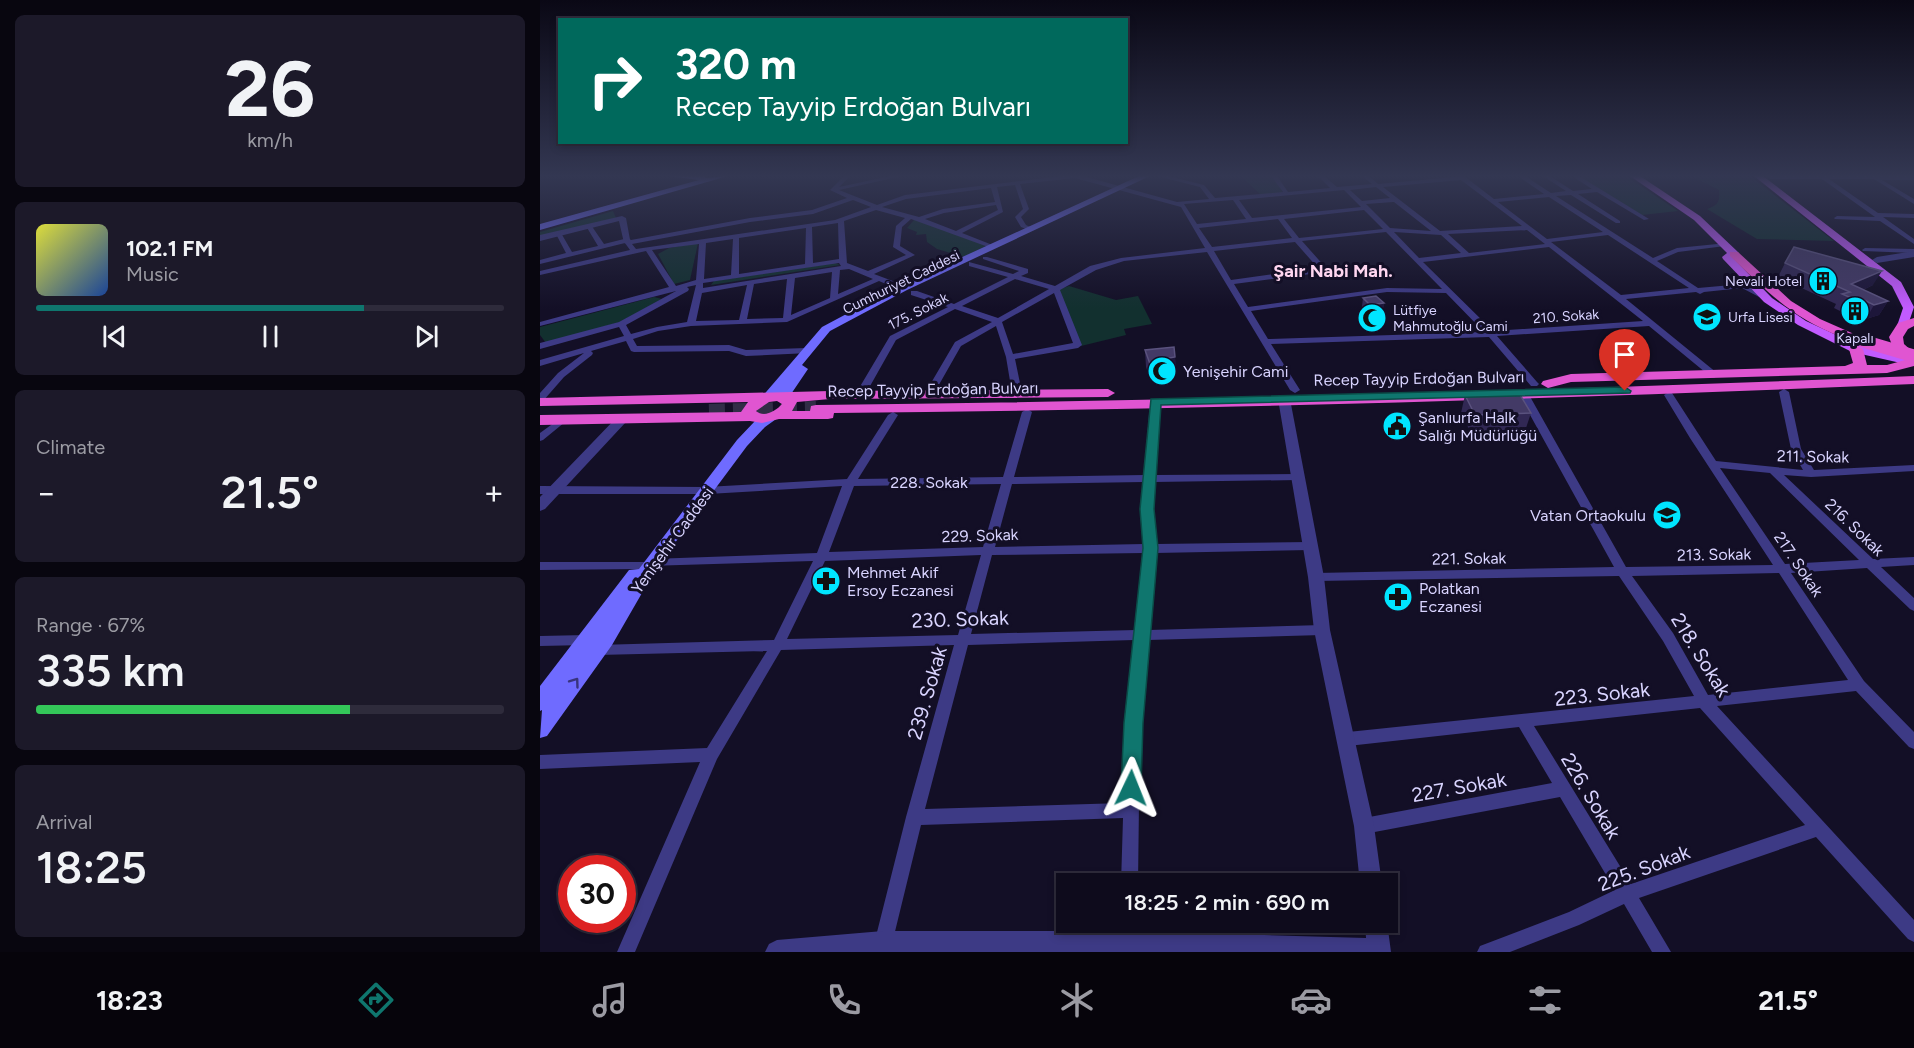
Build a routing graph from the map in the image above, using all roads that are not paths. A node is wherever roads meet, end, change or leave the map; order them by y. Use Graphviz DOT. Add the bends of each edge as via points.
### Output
graph roads {
  1 [pos="560,220"];
  2 [pos="612,220"];
  3 [pos="623,220"];
  4 [pos="748,220"];
  5 [pos="906,220"];
  6 [pos="923,220"];
  7 [pos="982,220"];
  8 [pos="1020,220"];
  9 [pos="1051,220"];
  10 [pos="1060,220"];
  11 [pos="1192,220"];
  12 [pos="1257,220"];
  13 [pos="1282,220"];
  14 [pos="1380,220"];
  15 [pos="1423,220"];
  16 [pos="1517,220"];
  17 [pos="1591,220"];
  18 [pos="1633,220"];
  19 [pos="1700,220"];
  20 [pos="1815,220"];
  21 [pos="1826,220"];
  22 [pos="1884,220"];
  23 [pos="840,221"];
  24 [pos="1251,221"];
  25 [pos="1618,222"];
  26 [pos="1598,225"];
  27 [pos="540,226"];
  28 [pos="589,226"];
  29 [pos="808,226"];
  30 [pos="1196,226"];
  31 [pos="1527,228"];
  32 [pos="1031,229"];
  33 [pos="1390,230"];
  34 [pos="957,233"];
  35 [pos="1441,233"];
  36 [pos="1610,233"];
  37 [pos="559,234"];
  38 [pos="736,236"];
  39 [pos="540,238"];
  40 [pos="703,240"];
  41 [pos="1297,240"];
  42 [pos="1914,242"];
  43 [pos="1548,243"];
  44 [pos="630,245"];
  45 [pos="602,247"];
  46 [pos="993,247"];
  47 [pos="648,249"];
  48 [pos="1730,249"];
  49 [pos="1210,250"];
  50 [pos="1865,250"];
  51 [pos="570,254"];
  52 [pos="1467,255"];
  53 [pos="1912,255"];
  54 [pos="985,258"];
  55 [pos="541,260"];
  56 [pos="1418,260"];
  57 [pos="1877,260"];
  58 [pos="1652,261"];
  59 [pos="845,264"];
  60 [pos="972,264"];
  61 [pos="809,265"];
  62 [pos="836,269"];
  63 [pos="540,273"];
  64 [pos="868,274"];
  65 [pos="735,276"];
  66 [pos="790,277"];
  67 [pos="1014,278"];
  68 [pos="878,279"];
  69 [pos="1230,282"];
  70 [pos="751,283"];
  71 [pos="698,287"];
  72 [pos="674,289"];
  73 [pos="908,290"];
  74 [pos="1056,290"];
  75 [pos="1914,290"];
  76 [pos="1446,291"];
  77 [pos="1700,292"];
  78 [pos="1764,296"];
  79 [pos="1619,297"];
  80 [pos="834,299"];
  81 [pos="956,307"];
  82 [pos="1247,309"];
  83 [pos="787,320"];
  84 [pos="743,321"];
  85 [pos="998,321"];
  86 [pos="1650,323"];
  87 [pos="540,324"];
  88 [pos="622,324"];
  89 [pos="690,324"];
  90 [pos="1909,324"];
  91 [pos="1491,334"];
  92 [pos="630,339"];
  93 [pos="1267,342"];
  94 [pos="1859,345"];
  95 [pos="540,346"];
  96 [pos="594,349"];
  97 [pos="806,351"];
  98 [pos="1914,356"];
  99 [pos="1010,357"];
  100 [pos="1914,362"];
  101 [pos="540,363"];
  102 [pos="1845,371"];
  103 [pos="1914,371"];
  104 [pos="1713,375"];
  105 [pos="1914,380"];
  106 [pos="1542,388"];
  107 [pos="1914,390"];
  108 [pos="1784,392"];
  109 [pos="1017,393"];
  110 [pos="830,395"];
  111 [pos="860,395"];
  112 [pos="1130,395"];
  113 [pos="1290,395"];
  114 [pos="1669,395"];
  115 [pos="928,396"];
  116 [pos="775,398"];
  117 [pos="731,399"];
  118 [pos="540,400"];
  119 [pos="1155,402"];
  120 [pos="540,408"];
  121 [pos="814,409"];
  122 [pos="712,412"];
  123 [pos="1027,412"];
  124 [pos="540,415"];
  125 [pos="893,415"];
  126 [pos="774,416"];
  127 [pos="752,417"];
  128 [pos="622,419"];
  129 [pos="540,420"];
  130 [pos="562,420"];
  131 [pos="540,438"];
  132 [pos="1712,464"];
  133 [pos="1914,468"];
  134 [pos="1774,471"];
  135 [pos="1811,474"];
  136 [pos="1298,477"];
  137 [pos="1150,479"];
  138 [pos="1005,482"];
  139 [pos="850,483"];
  140 [pos="547,490"];
  141 [pos="706,490"];
  142 [pos="540,506"];
  143 [pos="1310,546"];
  144 [pos="1150,548"];
  145 [pos="986,551"];
  146 [pos="821,557"];
  147 [pos="1914,561"];
  148 [pos="646,564"];
  149 [pos="1870,565"];
  150 [pos="540,566"];
  151 [pos="1783,569"];
  152 [pos="1623,573"];
  153 [pos="1316,577"];
  154 [pos="1914,606"];
  155 [pos="1322,630"];
  156 [pos="1143,633"];
  157 [pos="963,639"];
  158 [pos="540,641"];
  159 [pos="778,644"];
  160 [pos="592,645"];
  161 [pos="1859,685"];
  162 [pos="540,702"];
  163 [pos="1705,703"];
  164 [pos="1523,721"];
  165 [pos="540,729"];
  166 [pos="1348,739"];
  167 [pos="1914,742"];
  168 [pos="711,755"];
  169 [pos="540,762"];
  170 [pos="1562,789"];
  171 [pos="1130,810"];
  172 [pos="914,817"];
  173 [pos="1365,826"];
  174 [pos="1819,828"];
  175 [pos="1129,873"];
  176 [pos="1370,873"];
  177 [pos="1626,894"];
  178 [pos="1377,933"];
  179 [pos="1914,933"];
  180 [pos="1128,939"];
  181 [pos="882,947"];
  182 [pos="1379,951"];
  183 [pos="626,952"];
  184 [pos="777,952"];
  185 [pos="1486,952"];
  186 [pos="1662,952"];
  1 -- 27 [label="main road"];
  2 -- 28 [label="street"];
  3 -- 44 [label="street"];
  4 -- 44 [label="street"];
  5 -- 64 [label="street" via="899,226 896,247 912,255"];
  6 -- 34 [label="street"];
  7 -- 34 [label="street"];
  8 -- 32 [label="street"];
  9 -- 32 [label="main road, Cumhuriyet Caddesi"];
  10 -- 54 [label="main road, Cumhuriyet Caddesi"];
  11 -- 30 [label="street"];
  12 -- 24 [label="street"];
  13 -- 41 [label="street"];
  14 -- 33 [label="street, 218. Sokak"];
  15 -- 35 [label="street"];
  16 -- 31 [label="street"];
  17 -- 26 [label="street"];
  18 -- 25 [label="street"];
  19 -- 48 [label="main road"];
  20 -- 90 [label="main road" via="1897,284 1910,308"];
  21 -- 50 [label="main road"];
  22 -- 42 [label="street"];
  23 -- 29 [label="street"];
  23 -- 59 [label="street"];
  24 -- 30 [label="street"];
  25 -- 26 [label="street"];
  26 -- 36 [label="street"];
  28 -- 37 [label="street"];
  28 -- 45 [label="street"];
  29 -- 38 [label="street"];
  29 -- 61 [label="street"];
  30 -- 49 [label="street"];
  31 -- 35 [label="street"];
  31 -- 43 [label="street"];
  32 -- 46 [label="main road, Cumhuriyet Caddesi"];
  33 -- 35 [label="street"];
  33 -- 41 [label="street"];
  33 -- 56 [label="street, 218. Sokak"];
  34 -- 46 [label="street"];
  35 -- 52 [label="street"];
  36 -- 43 [label="street"];
  36 -- 58 [label="street"];
  37 -- 39 [label="street"];
  37 -- 51 [label="street"];
  38 -- 40 [label="street"];
  38 -- 65 [label="street"];
  40 -- 47 [label="street"];
  40 -- 71 [label="street"];
  41 -- 49 [label="street"];
  41 -- 69 [label="street" via="1323,270"];
  43 -- 52 [label="street"];
  43 -- 79 [label="street"];
  44 -- 45 [label="street"];
  44 -- 47 [label="street"];
  44 -- 63 [label="street"];
  45 -- 51 [label="street"];
  46 -- 73 [label="main road, Cumhuriyet Caddesi"];
  47 -- 72 [label="street"];
  48 -- 58 [label="street" via="1677,250"];
  48 -- 78 [label="main road" via="1727,257"];
  48 -- 94 [label="highway" via="1786,304"];
  49 -- 69 [label="street"];
  49 -- 74 [label="street" via="1109,262"];
  50 -- 53 [label="street"];
  50 -- 57 [label="main road"];
  51 -- 55 [label="street"];
  52 -- 56 [label="street"];
  53 -- 57 [label="street"];
  54 -- 60 [label="main road, Cumhuriyet Caddesi"];
  54 -- 67 [label="street" via="1025,271"];
  56 -- 76 [label="street, 218. Sokak"];
  57 -- 75 [label="main road"];
  58 -- 77 [label="street"];
  59 -- 61 [label="street"];
  59 -- 62 [label="street"];
  59 -- 64 [label="street"];
  60 -- 67 [label="street"];
  60 -- 73 [label="main road, Cumhuriyet Caddesi"];
  61 -- 65 [label="street"];
  62 -- 66 [label="street"];
  62 -- 80 [label="street"];
  64 -- 68 [label="street"];
  65 -- 71 [label="street"];
  66 -- 70 [label="street"];
  66 -- 83 [label="street"];
  67 -- 74 [label="street"];
  67 -- 81 [label="street, 175. Sokak"];
  68 -- 73 [label="street"];
  68 -- 80 [label="street"];
  69 -- 82 [label="street"];
  70 -- 71 [label="street"];
  70 -- 84 [label="street"];
  71 -- 72 [label="street"];
  71 -- 88 [label="street"];
  71 -- 89 [label="street"];
  72 -- 87 [label="street"];
  73 -- 81 [label="street"];
  73 -- 97 [label="main road, Cumhuriyet Caddesi" via="826,329"];
  73 -- 116 [label="main road, Cumhuriyet Caddesi" via="822,342"];
  74 -- 85 [label="street"];
  74 -- 99 [label="street" via="1078,345"];
  76 -- 82 [label="street" via="1387,291"];
  76 -- 91 [label="street, 218. Sokak"];
  77 -- 78 [label="street" via="1743,286"];
  77 -- 79 [label="street"];
  78 -- 94 [label="main road" via="1803,323"];
  79 -- 86 [label="street"];
  80 -- 83 [label="street"];
  81 -- 85 [label="street"];
  81 -- 111 [label="street, 175. Sokak" via="893,338"];
  82 -- 93 [label="street"];
  83 -- 84 [label="street"];
  84 -- 89 [label="street"];
  85 -- 99 [label="street"];
  85 -- 115 [label="street" via="958,344"];
  86 -- 91 [label="street, 210. Sokak"];
  86 -- 104 [label="street"];
  88 -- 92 [label="street"];
  88 -- 95 [label="street"];
  89 -- 92 [label="street"];
  90 -- 100 [label="highway" via="1896,337 1898,345"];
  91 -- 93 [label="street, 210. Sokak"];
  91 -- 106 [label="street, 218. Sokak"];
  92 -- 96 [label="street"];
  92 -- 97 [label="street" via="634,349 642,350"];
  93 -- 113 [label="street"];
  94 -- 98 [label="highway, bridge"];
  94 -- 100 [label="main road"];
  94 -- 102 [label="highway" via="1860,365"];
  96 -- 101 [label="street"];
  96 -- 118 [label="street" via="561,375"];
  97 -- 116 [label="main road, Cumhuriyet Caddesi"];
  99 -- 109 [label="street"];
  100 -- 102 [label="highway" via="1887,369"];
  102 -- 104 [label="highway"];
  103 -- 106 [label="highway, Recep Tayyip Erdoğan Bulvarı"];
  104 -- 106 [label="highway" via="1571,378"];
  105 -- 106 [label="highway, Recep Tayyip Erdoğan Bulvarı"];
  106 -- 113 [label="highway, Recep Tayyip Erdoğan Bulvarı"];
  106 -- 114 [label="highway" via="1582,396"];
  106 -- 152 [label="street, 218. Sokak"];
  107 -- 108 [label="highway"];
  108 -- 114 [label="highway"];
  108 -- 135 [label="street" via="1796,448"];
  109 -- 112 [label="highway"];
  109 -- 115 [label="highway"];
  110 -- 111 [label="highway"];
  110 -- 116 [label="highway"];
  110 -- 121 [label="highway" via="807,402 804,410"];
  111 -- 115 [label="highway"];
  112 -- 113 [label="highway, Recep Tayyip Erdoğan Bulvarı"];
  112 -- 121 [label="highway, Recep Tayyip Erdoğan Bulvarı"];
  113 -- 119 [label="highway, Recep Tayyip Erdoğan Bulvarı"];
  113 -- 136 [label="street"];
  114 -- 132 [label="street, 217. Sokak"];
  116 -- 117 [label="highway"];
  116 -- 126 [label="highway" via="790,402"];
  116 -- 127 [label="highway" via="750,407"];
  117 -- 118 [label="highway"];
  117 -- 122 [label="highway" via="737,404 735,408"];
  119 -- 121 [label="highway, Recep Tayyip Erdoğan Bulvarı"];
  119 -- 123 [label="highway" via="1115,410"];
  119 -- 137 [label="street"];
  120 -- 122 [label="highway"];
  121 -- 125 [label="highway"];
  121 -- 126 [label="highway"];
  122 -- 124 [label="highway"];
  122 -- 127 [label="highway"];
  122 -- 128 [label="highway"];
  123 -- 125 [label="highway"];
  123 -- 138 [label="street, 239. Sokak"];
  125 -- 139 [label="street"];
  126 -- 127 [label="highway"];
  126 -- 141 [label="main road, Yenişehir Caddesi" via="742,443"];
  127 -- 141 [label="main road, Yenişehir Caddesi"];
  128 -- 130 [label="highway"];
  128 -- 140 [label="street"];
  129 -- 130 [label="highway"];
  130 -- 131 [label="street"];
  132 -- 134 [label="street, 211. Sokak"];
  132 -- 151 [label="street, 217. Sokak"];
  133 -- 135 [label="street, 211. Sokak"];
  134 -- 135 [label="street, 211. Sokak"];
  134 -- 149 [label="street, 216. Sokak"];
  136 -- 137 [label="street, 228. Sokak"];
  136 -- 143 [label="street"];
  137 -- 138 [label="street, 228. Sokak"];
  137 -- 144 [label="street"];
  138 -- 139 [label="street, 228. Sokak"];
  138 -- 145 [label="street, 239. Sokak"];
  139 -- 141 [label="street, 228. Sokak"];
  139 -- 146 [label="street"];
  140 -- 141 [label="street, 228. Sokak"];
  140 -- 142 [label="street"];
  141 -- 148 [label="main road, Yenişehir Caddesi"];
  143 -- 144 [label="street, 229. Sokak"];
  143 -- 153 [label="street"];
  144 -- 145 [label="street, 229. Sokak"];
  144 -- 156 [label="street"];
  145 -- 146 [label="street, 229. Sokak"];
  145 -- 157 [label="street, 239. Sokak"];
  146 -- 148 [label="street, 229. Sokak"];
  146 -- 159 [label="street"];
  147 -- 149 [label="street, 213. Sokak"];
  148 -- 150 [label="street, 229. Sokak"];
  148 -- 160 [label="main road, Yenişehir Caddesi"];
  149 -- 151 [label="street, 213. Sokak"];
  149 -- 154 [label="street, 216. Sokak"];
  151 -- 152 [label="street, 213. Sokak"];
  151 -- 161 [label="street, 217. Sokak"];
  152 -- 153 [label="street, 221. Sokak"];
  152 -- 163 [label="street, 218. Sokak" via="1668,637"];
  153 -- 155 [label="street"];
  155 -- 156 [label="street, 230. Sokak"];
  155 -- 166 [label="street"];
  156 -- 157 [label="street, 230. Sokak"];
  156 -- 171 [label="street" via="1133,723"];
  157 -- 159 [label="street, 230. Sokak"];
  157 -- 172 [label="street, 239. Sokak"];
  158 -- 160 [label="street, 230. Sokak"];
  159 -- 160 [label="street, 230. Sokak"];
  159 -- 168 [label="street"];
  160 -- 162 [label="main road, Yenişehir Caddesi"];
  165 -- 160 [label="main road, Yenişehir Caddesi, one-way"];
  161 -- 163 [label="street, 223. Sokak"];
  161 -- 167 [label="street, 217. Sokak"];
  163 -- 164 [label="street, 223. Sokak"];
  163 -- 174 [label="street, 218. Sokak"];
  164 -- 166 [label="street, 223. Sokak"];
  164 -- 170 [label="street, 226. Sokak"];
  166 -- 173 [label="street"];
  168 -- 169 [label="street"];
  168 -- 183 [label="street"];
  170 -- 173 [label="street, 227. Sokak"];
  170 -- 177 [label="street, 226. Sokak"];
  171 -- 172 [label="street"];
  171 -- 175 [label="street"];
  172 -- 181 [label="street, 239. Sokak"];
  173 -- 176 [label="street"];
  174 -- 177 [label="street, 225. Sokak"];
  174 -- 179 [label="street, 218. Sokak"];
  177 -- 185 [label="street, 225. Sokak"];
  177 -- 186 [label="street, 226. Sokak"];
  178 -- 182 [label="street"];
  180 -- 181 [label="street"];
  180 -- 182 [label="street"];
  181 -- 184 [label="street"];
}
